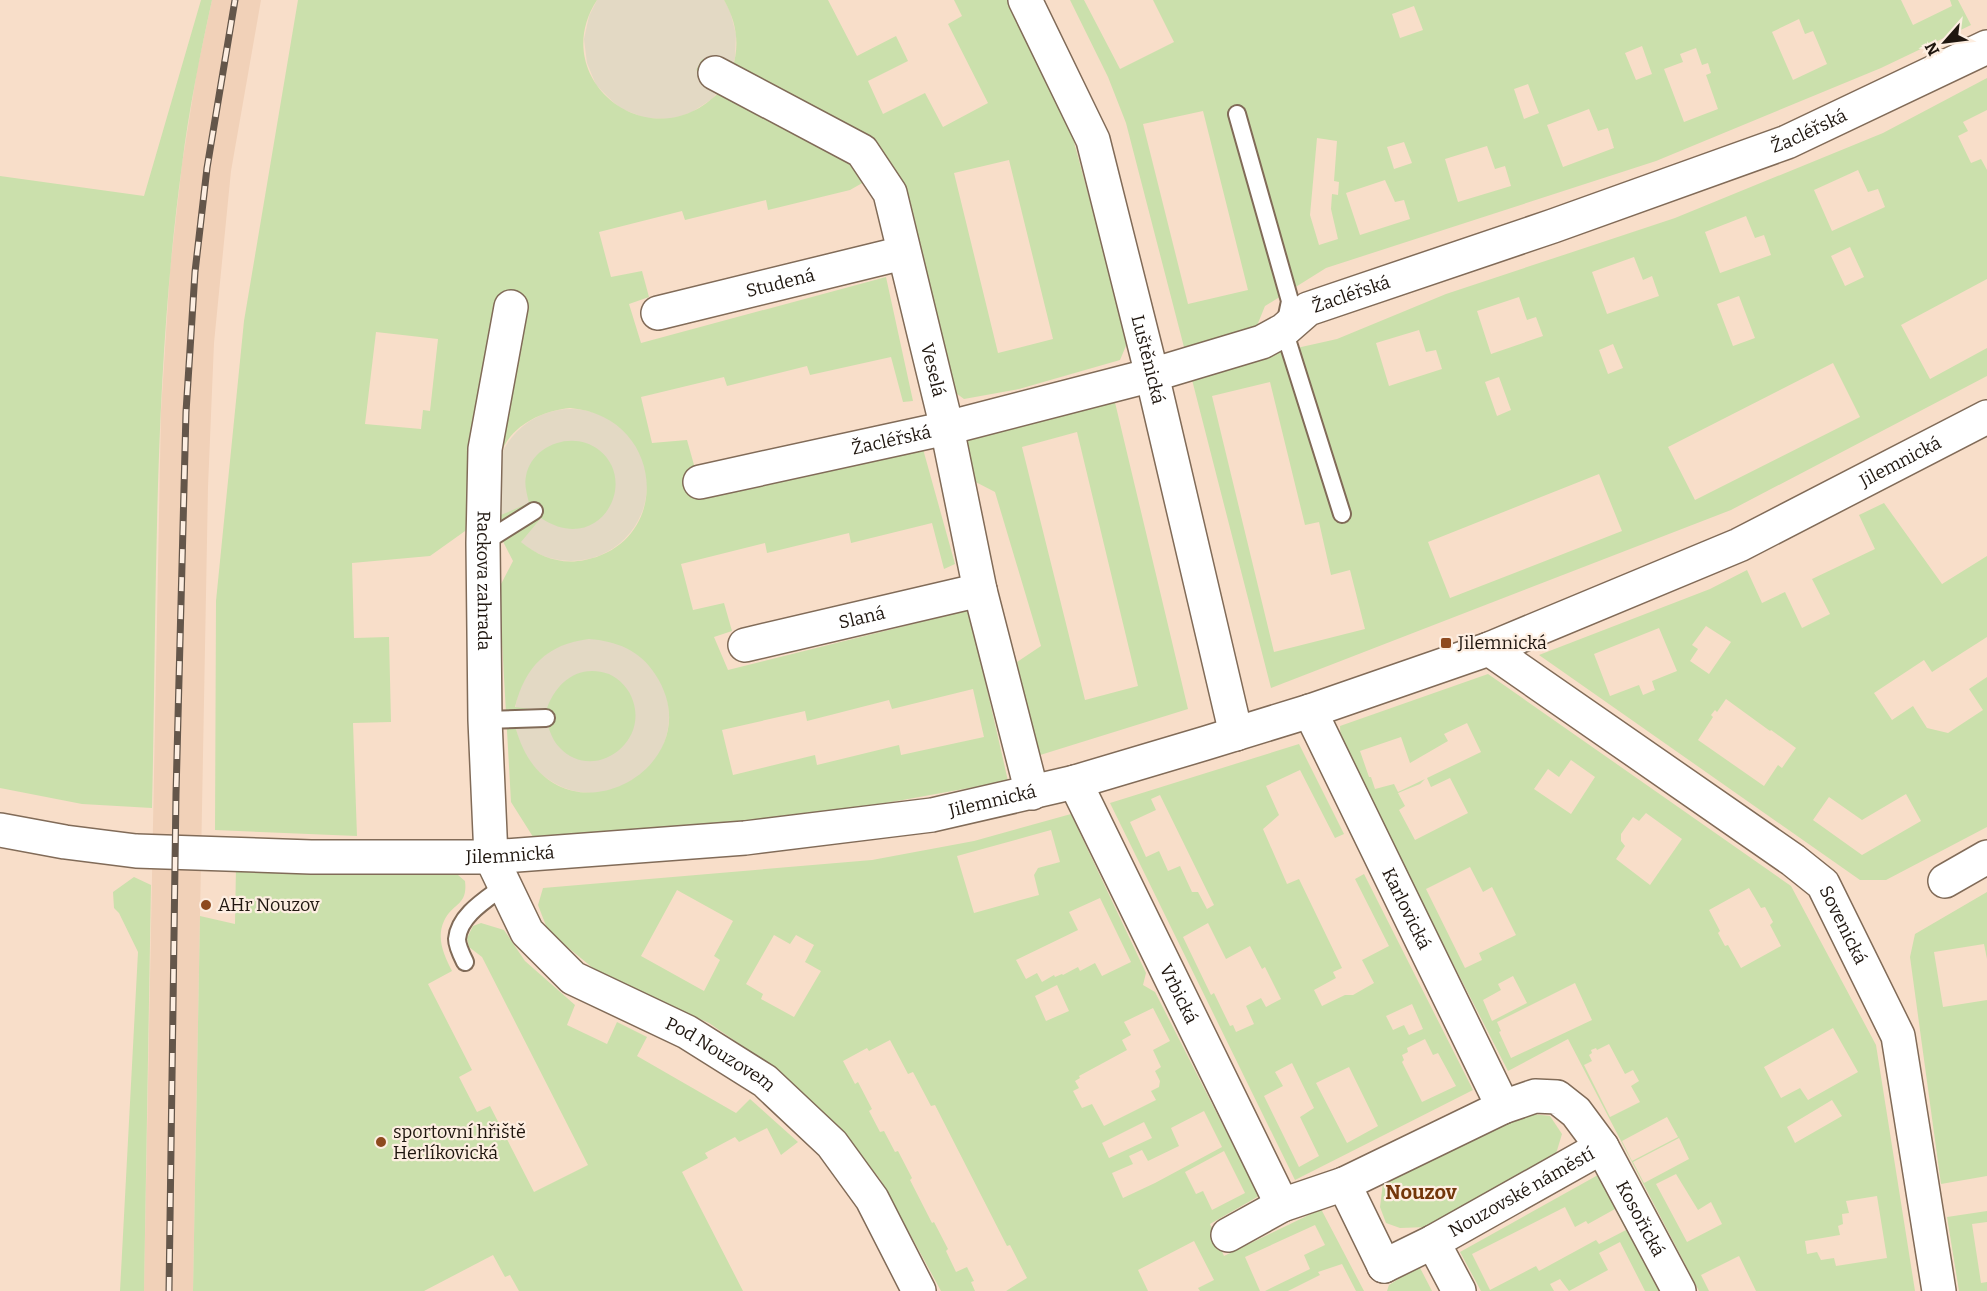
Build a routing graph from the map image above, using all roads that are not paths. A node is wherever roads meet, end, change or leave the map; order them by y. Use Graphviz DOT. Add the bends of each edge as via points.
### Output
graph roads {
  1 [pos="1025,0"];
  2 [pos="1987,47"];
  3 [pos="708,69"];
  4 [pos="1238,114"];
  5 [pos="903,253"];
  6 [pos="511,307"];
  7 [pos="658,313"];
  8 [pos="1284,330"];
  9 [pos="1152,375"];
  10 [pos="1987,417"];
  11 [pos="947,428"];
  12 [pos="700,482"];
  13 [pos="534,511"];
  14 [pos="1342,514"];
  15 [pos="483,543"];
  16 [pos="980,590"];
  17 [pos="745,645"];
  18 [pos="1489,649"];
  19 [pos="1310,711"];
  20 [pos="546,718"];
  21 [pos="485,720"];
  22 [pos="1236,734"];
  23 [pos="1075,782"];
  24 [pos="1032,793"];
  25 [pos="0,830"];
  26 [pos="1987,857"];
  27 [pos="497,872"];
  28 [pos="1945,881"];
  29 [pos="465,962"];
  30 [pos="1503,1107"];
  31 [pos="1602,1147"];
  32 [pos="1344,1184"];
  33 [pos="1282,1205"];
  34 [pos="1228,1234"];
  35 [pos="1433,1242"];
  36 [pos="1380,1279"];
  37 [pos="919,1291"];
  38 [pos="1459,1291"];
  39 [pos="1679,1291"];
  40 [pos="1940,1291"];
  1 -- 9 [label="street, Luštěnická" via="1094,140"];
  2 -- 8 [label="street, Žacléřská" via="1786,142 1308,309"];
  3 -- 5 [label="street, Veselá" via="862,151 890,193"];
  4 -- 8 [label="lane" via="1290,301"];
  5 -- 7 [label="street, Studená"];
  5 -- 11 [label="street, Veselá"];
  6 -- 15 [label="street, Rackova zahrada" via="485,449"];
  8 -- 9 [label="street, Žacléřská" via="1262,342"];
  8 -- 14 [label="lane"];
  9 -- 11 [label="street, Žacléřská"];
  9 -- 22 [label="street, Luštěnická"];
  10 -- 18 [label="street, Jilemnická" via="1739,545"];
  11 -- 12 [label="street, Žacléřská"];
  11 -- 16 [label="street, Veselá"];
  13 -- 15 [label="lane"];
  15 -- 21 [label="street, Rackova zahrada"];
  16 -- 17 [label="street, Slaná"];
  16 -- 24 [label="street, Veselá"];
  18 -- 19 [label="street, Jilemnická"];
  18 -- 40 [label="street, Sovenická" via="1823,884 1898,1036"];
  19 -- 22 [label="street, Jilemnická"];
  19 -- 30 [label="street, Karlovická"];
  20 -- 21 [label="lane"];
  21 -- 27 [label="street, Rackova zahrada"];
  22 -- 23 [label="street, Jilemnická"];
  23 -- 24 [label="street, Jilemnická"];
  23 -- 33 [label="street, Vrbická"];
  24 -- 27 [label="street, Jilemnická" via="932,815"];
  25 -- 27 [label="street, Jilemnická" via="136,851 311,857"];
  26 -- 28 [label="street"];
  27 -- 29 [label="lane" via="479,904 462,922 457,941"];
  27 -- 37 [label="street, Pod Nouzovem" via="526,932 573,978 687,1032 765,1081 832,1144 872,1199"];
  30 -- 31 [label="street, Nouzovské náměstí" via="1535,1096 1557,1097 1576,1112"];
  30 -- 32 [label="street, Nouzovské náměstí"];
  31 -- 35 [label="street, Nouzovské náměstí"];
  31 -- 39 [label="street, Kosořická"];
  32 -- 33 [label="street"];
  32 -- 36 [label="street, Nouzovské náměstí"];
  33 -- 34 [label="street"];
  35 -- 36 [label="street, Nouzovské náměstí"];
  35 -- 38 [label="street"];
}
